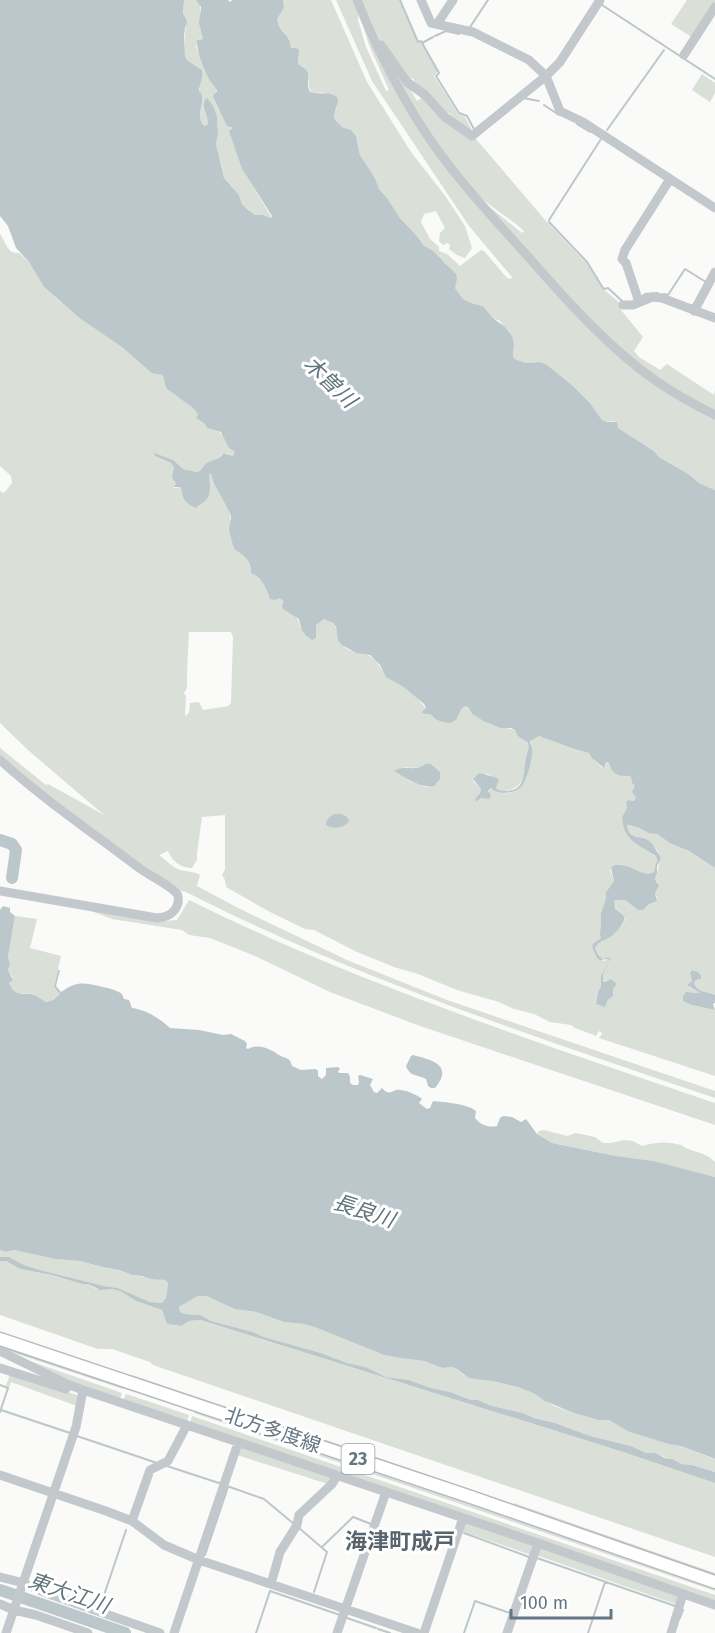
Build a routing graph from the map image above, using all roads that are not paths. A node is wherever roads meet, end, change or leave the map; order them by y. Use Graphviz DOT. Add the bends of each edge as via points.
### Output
graph roads {
  1 [pos="357,0"];
  2 [pos="421,0"];
  3 [pos="453,0"];
  4 [pos="600,0"];
  5 [pos="715,7"];
  6 [pos="437,24"];
  7 [pos="373,38"];
  8 [pos="684,55"];
  9 [pos="546,76"];
  10 [pos="670,180"];
  11 [pos="715,208"];
  12 [pos="715,272"];
  13 [pos="639,302"];
  14 [pos="623,305"];
  15 [pos="694,311"];
  16 [pos="715,318"];
  17 [pos="715,415"];
  18 [pos="0,760"];
  19 [pos="0,891"];
  20 [pos="0,1339"];
  21 [pos="0,1351"];
  22 [pos="0,1368"];
  23 [pos="83,1390"];
  24 [pos="187,1425"];
  25 [pos="238,1443"];
  26 [pos="0,1475"];
  27 [pos="337,1476"];
  28 [pos="386,1492"];
  29 [pos="54,1493"];
  30 [pos="463,1518"];
  31 [pos="132,1521"];
  32 [pos="538,1543"];
  33 [pos="199,1560"];
  34 [pos="0,1577"];
  35 [pos="715,1581"];
  36 [pos="271,1584"];
  37 [pos="23,1585"];
  38 [pos="683,1594"];
  39 [pos="0,1604"];
  40 [pos="715,1605"];
  41 [pos="15,1608"];
  42 [pos="345,1608"];
  43 [pos="6,1633"];
  44 [pos="88,1633"];
  45 [pos="160,1633"];
  46 [pos="174,1633"];
  47 [pos="337,1633"];
  48 [pos="417,1633"];
  49 [pos="424,1633"];
  50 [pos="507,1633"];
  51 [pos="670,1633"];
  1 -- 7 [label="street"];
  2 -- 6 [label="street" via="431,22"];
  3 -- 6 [label="street"];
  4 -- 9 [label="street" via="560,62"];
  5 -- 8 [label="street"];
  6 -- 9 [label="street" via="473,32 529,60"];
  7 -- 9 [label="street" via="407,82 472,136"];
  7 -- 17 [label="street" via="388,70 446,162 567,300 654,380"];
  9 -- 10 [label="street" via="560,111"];
  10 -- 11 [label="street"];
  10 -- 13 [label="street" via="622,259"];
  12 -- 15 [label="street"];
  13 -- 14 [label="street"];
  13 -- 15 [label="street" via="662,298"];
  15 -- 16 [label="street"];
  18 -- 19 [label="street" via="178,897 172,914 157,918"];
  20 -- 35 [label="main road, 北方多度線 / 23"];
  21 -- 23 [label="street"];
  22 -- 23 [label="street" via="69,1390"];
  23 -- 24 [label="street"];
  23 -- 29 [label="street" via="76,1427"];
  24 -- 25 [label="street"];
  24 -- 31 [label="street" via="168,1461 150,1470"];
  25 -- 27 [label="street"];
  25 -- 33 [label="street"];
  26 -- 29 [label="street"];
  27 -- 28 [label="street"];
  27 -- 36 [label="street" via="299,1515 280,1552"];
  28 -- 30 [label="street"];
  28 -- 42 [label="street"];
  29 -- 31 [label="street"];
  29 -- 37 [label="street"];
  30 -- 32 [label="street"];
  30 -- 49 [label="street"];
  31 -- 33 [label="street" via="164,1545"];
  32 -- 38 [label="street"];
  32 -- 50 [label="street"];
  33 -- 36 [label="street"];
  33 -- 46 [label="street"];
  34 -- 37 [label="street"];
  36 -- 42 [label="street"];
  37 -- 41 [label="street"];
  37 -- 45 [label="street"];
  38 -- 40 [label="street"];
  38 -- 51 [label="street"];
  39 -- 41 [label="street"];
  41 -- 43 [label="street"];
  41 -- 44 [label="street"];
  42 -- 47 [label="street"];
  42 -- 48 [label="street"];
}
